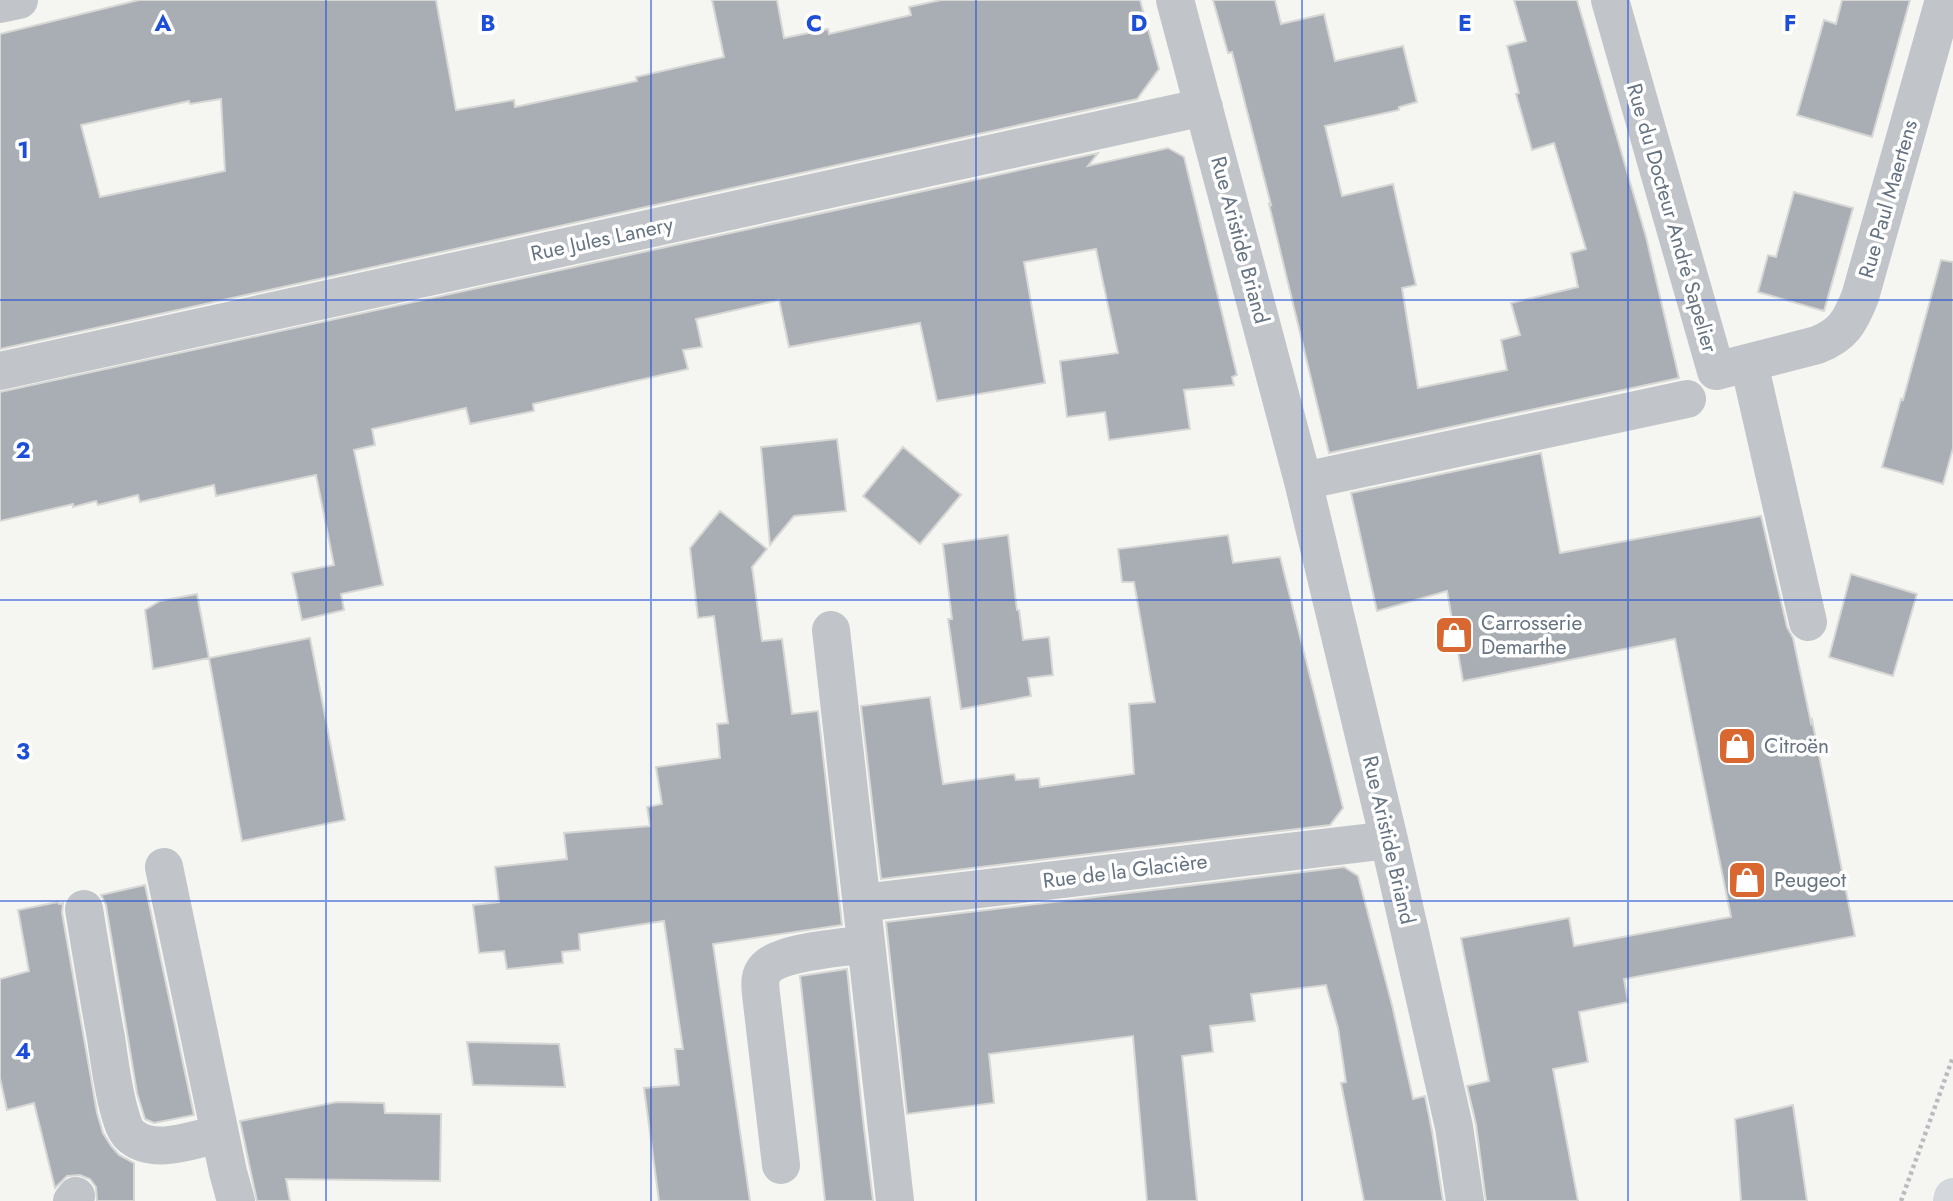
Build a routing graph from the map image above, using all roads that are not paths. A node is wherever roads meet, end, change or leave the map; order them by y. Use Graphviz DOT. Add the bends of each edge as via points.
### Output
graph roads {
  1 [pos="19,0"];
  2 [pos="1175,0"];
  3 [pos="1610,0"];
  4 [pos="1944,0"];
  5 [pos="0,4"];
  6 [pos="1205,107"];
  7 [pos="1748,363"];
  8 [pos="0,371"];
  9 [pos="1687,400"];
  10 [pos="1303,481"];
  11 [pos="1808,622"];
  12 [pos="831,630"];
  13 [pos="1389,840"];
  14 [pos="164,867"];
  15 [pos="862,903"];
  16 [pos="84,909"];
  17 [pos="866,944"];
  18 [pos="220,1134"];
  19 [pos="781,1165"];
  20 [pos="236,1201"];
  21 [pos="895,1201"];
  22 [pos="1465,1201"];
  1 -- 5 [label="street"];
  2 -- 6 [label="street, Rue Aristide Briand"];
  3 -- 7 [label="street, Rue du Docteur André Sapelier"];
  4 -- 7 [label="street, Rue Paul Maertens" via="1853,314 1832,339"];
  6 -- 8 [label="street, Rue Jules Lanery"];
  6 -- 10 [label="street, Rue Aristide Briand"];
  7 -- 11 [label="street, Rue du Docteur André Sapelier"];
  9 -- 10 [label="street"];
  10 -- 13 [label="street, Rue Aristide Briand"];
  12 -- 15 [label="street"];
  13 -- 15 [label="street, Rue de la Glacière"];
  13 -- 22 [label="street, Rue Aristide Briand" via="1454,1127"];
  14 -- 18 [label="street"];
  15 -- 17 [label="street"];
  16 -- 18 [label="street" via="125,1130 138,1141 157,1146"];
  17 -- 19 [label="street" via="783,958 762,974"];
  17 -- 21 [label="street"];
  18 -- 20 [label="street"];
}
